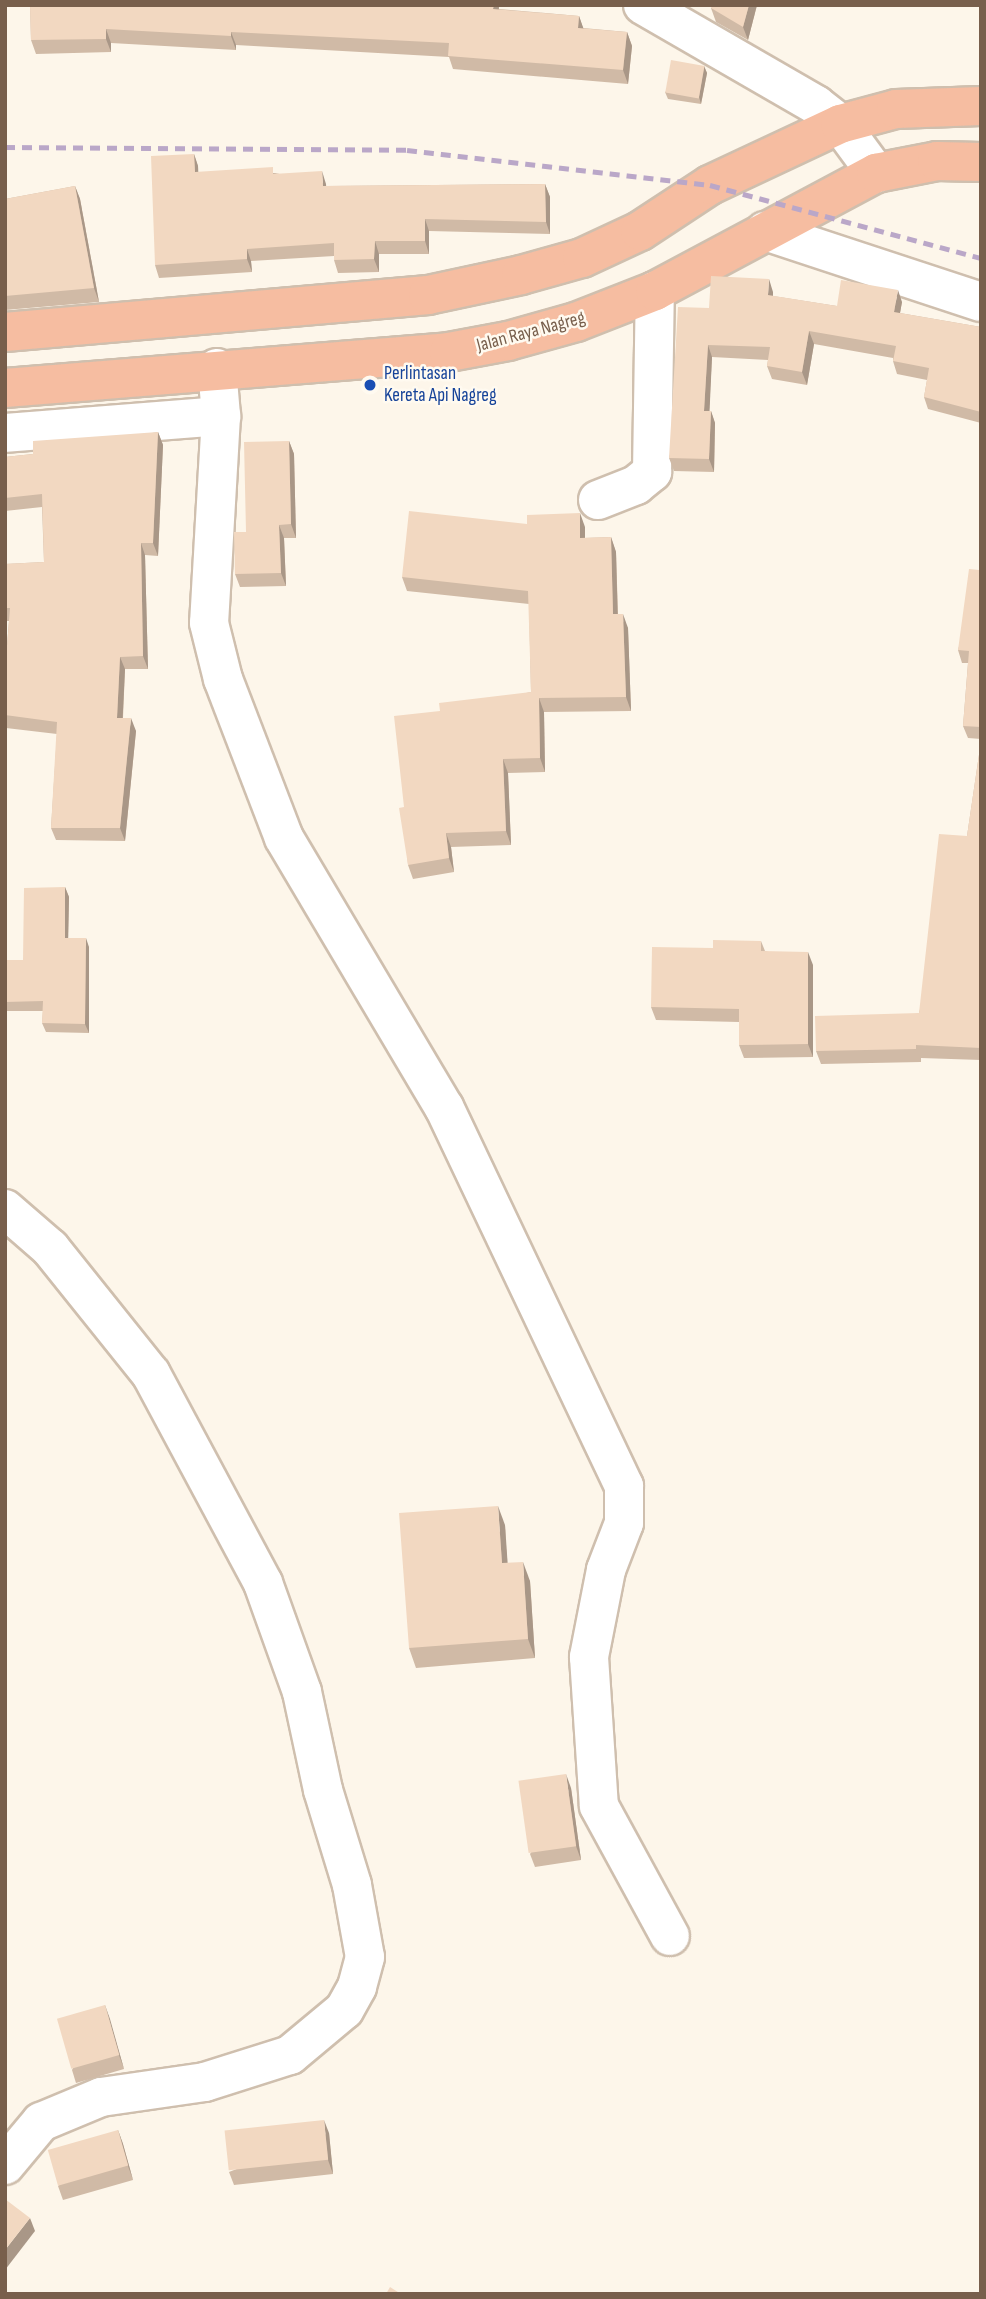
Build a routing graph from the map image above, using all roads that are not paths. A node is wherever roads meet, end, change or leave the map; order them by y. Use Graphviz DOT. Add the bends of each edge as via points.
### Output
graph roads {
  1 [pos="643,5"];
  2 [pos="981,106"];
  3 [pos="840,124"];
  4 [pos="981,162"];
  5 [pos="876,173"];
  6 [pos="765,231"];
  7 [pos="655,291"];
  8 [pos="981,302"];
  9 [pos="5,332"];
  10 [pos="218,368"];
  11 [pos="5,388"];
  12 [pos="221,416"];
  13 [pos="5,433"];
  14 [pos="598,499"];
  15 [pos="5,1209"];
  16 [pos="670,1936"];
  17 [pos="5,2165"];
  1 -- 3 [label="street" via="816,105"];
  2 -- 3 [label="highway" via="896,109"];
  3 -- 5 [label="street"];
  3 -- 9 [label="highway" via="710,185 640,231 521,275 416,296"];
  4 -- 5 [label="highway, Jalan Raya Nagreg" via="937,161"];
  5 -- 6 [label="highway, Jalan Raya Nagreg"];
  6 -- 7 [label="highway, Jalan Raya Nagreg"];
  6 -- 8 [label="street"];
  7 -- 10 [label="highway, Jalan Raya Nagreg" via="576,322 449,352"];
  7 -- 14 [label="street" via="652,472 636,485"];
  10 -- 11 [label="highway, Jalan Raya Nagreg"];
  10 -- 12 [label="street"];
  12 -- 13 [label="street"];
  12 -- 16 [label="street" via="209,623 223,679 284,838 444,1107 624,1486 624,1523 606,1570 589,1657 599,1805"];
  15 -- 17 [label="street" via="50,1248 151,1374 264,1583 302,1692 323,1790 352,1885 365,1957 344,2010 290,2055 205,2082 101,2097 41,2122"];
}
